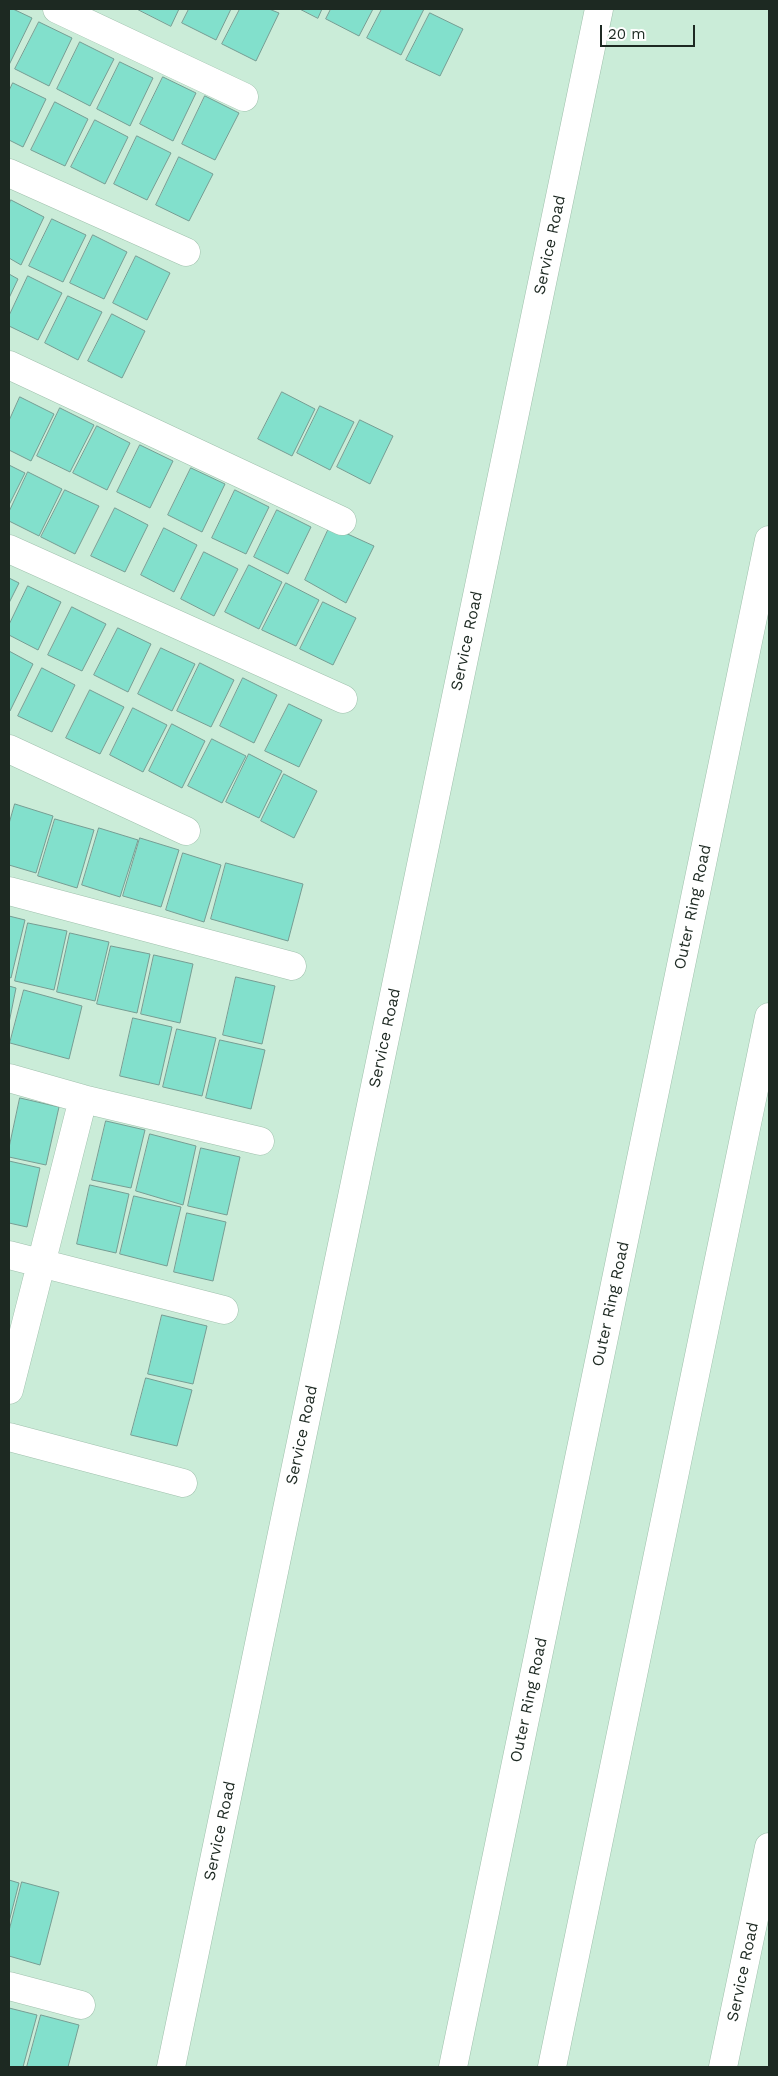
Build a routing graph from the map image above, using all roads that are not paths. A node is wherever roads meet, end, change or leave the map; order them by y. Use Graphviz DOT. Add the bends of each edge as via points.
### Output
graph roads {
  1 [pos="57,9"];
  2 [pos="599,9"];
  3 [pos="244,97"];
  4 [pos="9,173"];
  5 [pos="186,252"];
  6 [pos="9,365"];
  7 [pos="342,521"];
  8 [pos="769,540"];
  9 [pos="9,550"];
  10 [pos="343,699"];
  11 [pos="9,749"];
  12 [pos="186,831"];
  13 [pos="9,891"];
  14 [pos="292,966"];
  15 [pos="769,1017"];
  16 [pos="9,1078"];
  17 [pos="84,1099"];
  18 [pos="260,1141"];
  19 [pos="9,1254"];
  20 [pos="42,1263"];
  21 [pos="224,1310"];
  22 [pos="9,1390"];
  23 [pos="9,1437"];
  24 [pos="183,1483"];
  25 [pos="769,1847"];
  26 [pos="9,1986"];
  27 [pos="81,2004"];
  28 [pos="171,2067"];
  29 [pos="453,2067"];
  30 [pos="552,2067"];
  31 [pos="722,2067"];
  1 -- 3 [label="main road"];
  2 -- 28 [label="main road, Service Road"];
  4 -- 5 [label="main road"];
  6 -- 7 [label="main road"];
  8 -- 29 [label="main road, Outer Ring Road"];
  9 -- 10 [label="main road"];
  11 -- 12 [label="main road"];
  13 -- 14 [label="main road"];
  15 -- 30 [label="main road"];
  16 -- 17 [label="main road"];
  17 -- 18 [label="main road"];
  17 -- 20 [label="main road"];
  19 -- 20 [label="main road"];
  20 -- 21 [label="main road"];
  20 -- 22 [label="main road"];
  23 -- 24 [label="main road"];
  25 -- 31 [label="main road, Service Road"];
  26 -- 27 [label="main road"];
}
